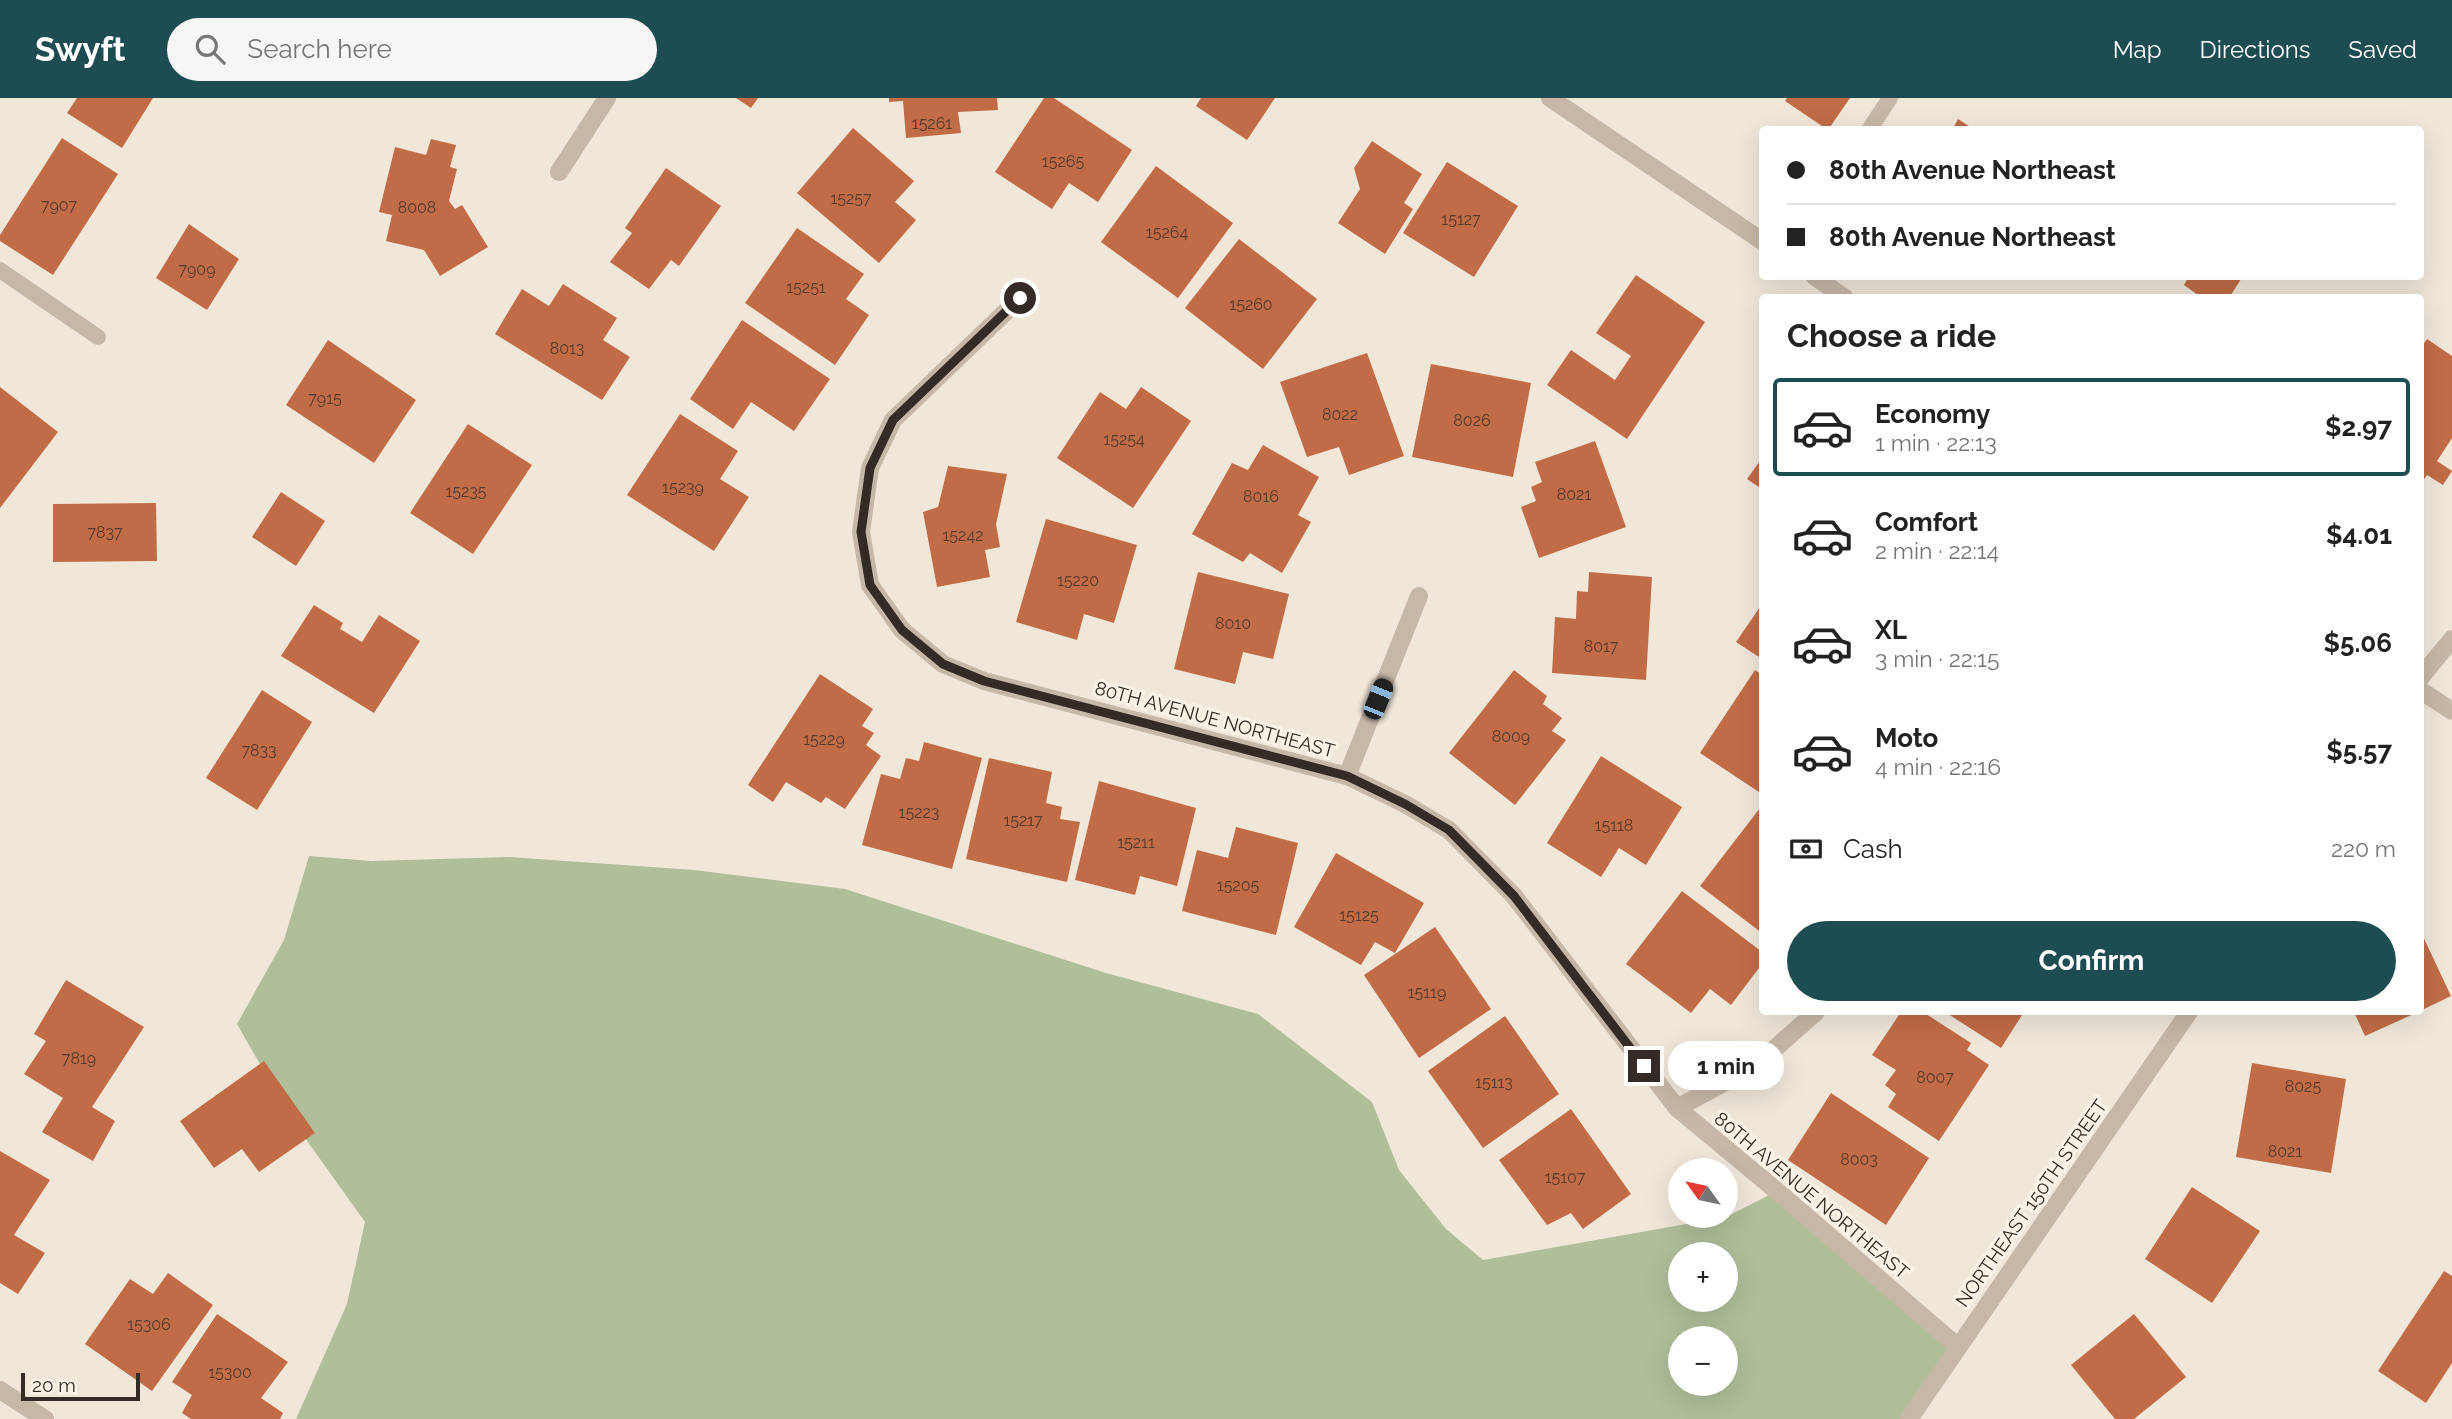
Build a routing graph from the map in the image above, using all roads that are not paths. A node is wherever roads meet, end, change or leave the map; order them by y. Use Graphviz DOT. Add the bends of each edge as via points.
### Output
graph roads {
  1 [pos="607,98"];
  2 [pos="1550,98"];
  3 [pos="1890,98"];
  4 [pos="1872,126"];
  5 [pos="559,172"];
  6 [pos="1759,239"];
  7 [pos="0,270"];
  8 [pos="1820,280"];
  9 [pos="1839,294"];
  10 [pos="1020,298"];
  11 [pos="98,337"];
  12 [pos="1419,596"];
  13 [pos="2452,639"];
  14 [pos="2424,673"];
  15 [pos="2424,693"];
  16 [pos="2452,711"];
  17 [pos="1347,776"];
  18 [pos="1813,1015"];
  19 [pos="2187,1015"];
  20 [pos="1676,1108"];
  21 [pos="1957,1346"];
  22 [pos="0,1390"];
  23 [pos="45,1419"];
  24 [pos="1909,1419"];
  1 -- 5 [label="street"];
  2 -- 6 [label="street"];
  3 -- 4 [label="lane"];
  7 -- 11 [label="lane"];
  8 -- 9 [label="street"];
  10 -- 17 [label="street, 80TH AVENUE NORTHEAST" via="893,420 870,468 864,506 861,532 870,585 902,630 943,664 984,681"];
  12 -- 17 [label="street"];
  13 -- 14 [label="street"];
  15 -- 16 [label="street"];
  17 -- 20 [label="street, 80TH AVENUE NORTHEAST" via="1449,830 1514,896"];
  18 -- 20 [label="street" via="1755,1066"];
  19 -- 21 [label="street, NORTHEAST 150TH STREET"];
  20 -- 21 [label="street, 80TH AVENUE NORTHEAST"];
  21 -- 24 [label="street, NORTHEAST 150TH STREET"];
  22 -- 23 [label="street"];
}
